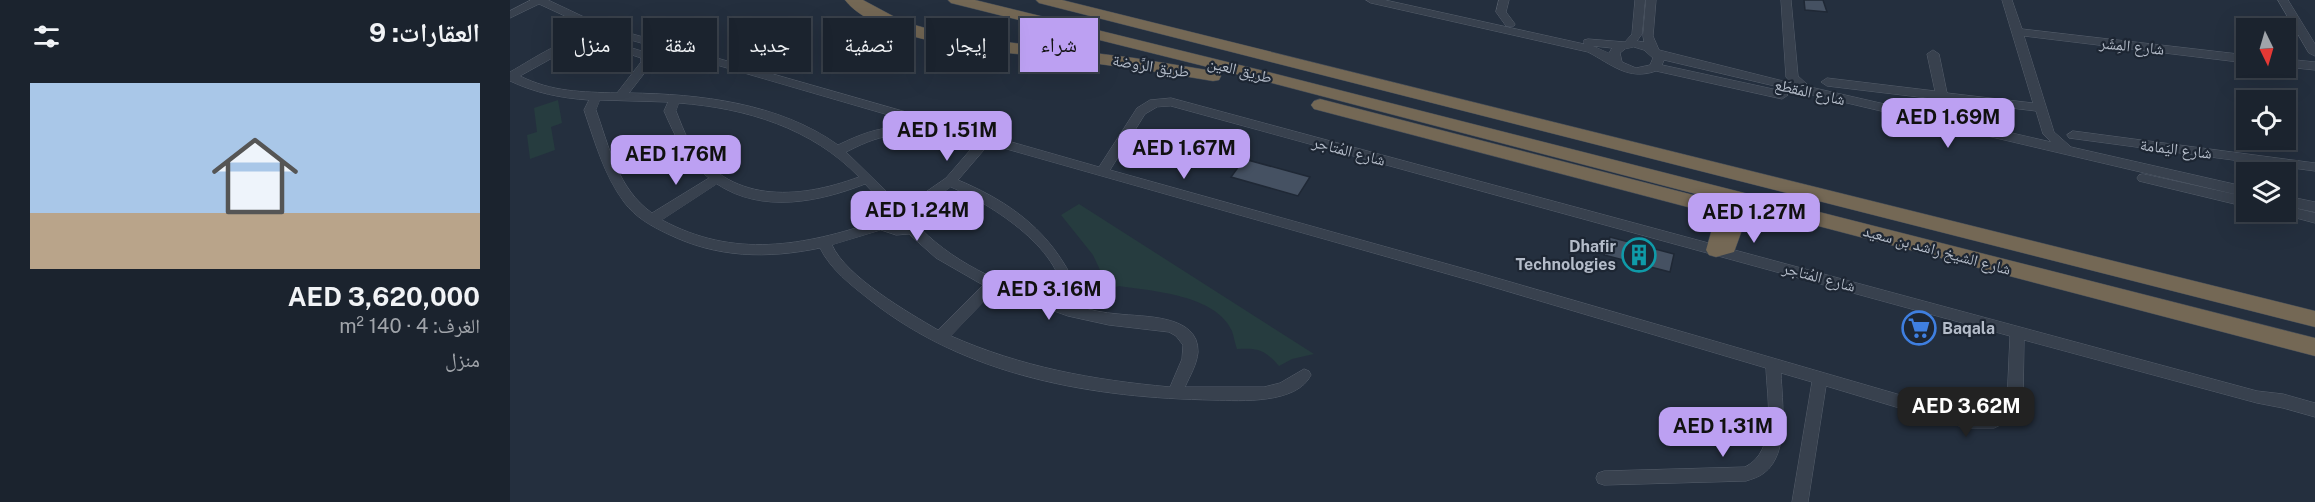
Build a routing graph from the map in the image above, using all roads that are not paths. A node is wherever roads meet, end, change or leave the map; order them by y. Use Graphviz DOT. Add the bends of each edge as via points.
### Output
graph roads {
  1 [pos="853,0"];
  2 [pos="956,0"];
  3 [pos="1044,0"];
  4 [pos="1094,0"];
  5 [pos="1371,0"];
  6 [pos="1403,0"];
  7 [pos="1504,0"];
  8 [pos="1640,0"];
  9 [pos="1651,0"];
  10 [pos="1786,0"];
  11 [pos="2007,0"];
  12 [pos="2283,0"];
  13 [pos="542,2"];
  14 [pos="1501,12"];
  15 [pos="512,18"];
  16 [pos="1484,18"];
  17 [pos="1510,24"];
  18 [pos="2017,32"];
  19 [pos="1625,45"];
  20 [pos="1653,51"];
  21 [pos="2315,53"];
  22 [pos="1933,54"];
  23 [pos="2236,58"];
  24 [pos="1615,61"];
  25 [pos="2296,64"];
  26 [pos="2315,66"];
  27 [pos="1655,67"];
  28 [pos="511,76"];
  29 [pos="1213,76"];
  30 [pos="1792,77"];
  31 [pos="1827,82"];
  32 [pos="1778,85"];
  33 [pos="1966,90"];
  34 [pos="1941,92"];
  35 [pos="1811,93"];
  36 [pos="596,96"];
  37 [pos="621,96"];
  38 [pos="675,99"];
  39 [pos="2041,108"];
  40 [pos="1527,121"];
  41 [pos="1913,125"];
  42 [pos="2049,134"];
  43 [pos="2073,135"];
  44 [pos="986,139"];
  45 [pos="2016,139"];
  46 [pos="946,143"];
  47 [pos="1524,144"];
  48 [pos="2036,144"];
  49 [pos="837,151"];
  50 [pos="2070,152"];
  51 [pos="2315,167"];
  52 [pos="1102,172"];
  53 [pos="716,179"];
  54 [pos="867,179"];
  55 [pos="950,180"];
  56 [pos="2226,187"];
  57 [pos="2192,189"];
  58 [pos="2236,189"];
  59 [pos="2236,199"];
  60 [pos="922,201"];
  61 [pos="2296,203"];
  62 [pos="892,205"];
  63 [pos="2315,207"];
  64 [pos="2296,213"];
  65 [pos="2315,218"];
  66 [pos="652,220"];
  67 [pos="883,224"];
  68 [pos="912,228"];
  69 [pos="1958,229"];
  70 [pos="825,243"];
  71 [pos="1721,251"];
  72 [pos="993,283"];
  73 [pos="2315,307"];
  74 [pos="1068,309"];
  75 [pos="2177,312"];
  76 [pos="2315,320"];
  77 [pos="2017,331"];
  78 [pos="941,337"];
  79 [pos="2315,349"];
  80 [pos="1773,365"];
  81 [pos="1304,375"];
  82 [pos="1820,379"];
  83 [pos="1174,394"];
  84 [pos="2315,410"];
  85 [pos="1604,478"];
  86 [pos="1800,502"];
  1 -- 29 [label="highway, طريق الرَّوضة" via="877,15 917,31 970,43"];
  2 -- 47 [label="highway, طريق العين"];
  3 -- 40 [label="highway, طريق العين"];
  4 -- 40 [label="highway"];
  5 -- 24 [label="street" via="1591,49"];
  6 -- 16 [label="street"];
  7 -- 14 [label="street"];
  8 -- 19 [label="street" via="1637,34"];
  9 -- 20 [label="street" via="1648,36"];
  10 -- 30 [label="street"];
  11 -- 18 [label="street"];
  12 -- 21 [label="street"];
  13 -- 15 [label="street"];
  13 -- 44 [label="street" via="597,27"];
  14 -- 16 [label="street"];
  14 -- 17 [label="street"];
  16 -- 17 [label="street"];
  17 -- 19 [label="street" via="1600,44"];
  18 -- 23 [label="street, شارع المِشَر"];
  18 -- 39 [label="street"];
  19 -- 20 [label="street" via="1640,44"];
  19 -- 24 [label="street" via="1614,52"];
  20 -- 27 [label="street" via="1658,63"];
  20 -- 32 [label="street, شارع المَقطَع"];
  22 -- 34 [label="street"];
  24 -- 27 [label="street" via="1634,71"];
  25 -- 26 [label="street"];
  27 -- 41 [label="street, شارع المَقطَع"];
  28 -- 36 [label="street" via="546,91"];
  28 -- 37 [label="street" via="572,43 594,39 647,56 647,62"];
  29 -- 47 [label="highway, طريق الرَّوضة"];
  29 -- 71 [label="highway" via="1705,205 1722,218"];
  30 -- 32 [label="street"];
  30 -- 35 [label="street"];
  31 -- 34 [label="street"];
  32 -- 35 [label="street, شارع المَقطَع"];
  33 -- 34 [label="street"];
  34 -- 39 [label="street"];
  35 -- 45 [label="street, شارع المَقطَع"];
  36 -- 37 [label="street"];
  36 -- 66 [label="street" via="590,110 608,162 629,199"];
  37 -- 38 [label="street"];
  38 -- 49 [label="street" via="759,114 805,132"];
  38 -- 53 [label="street" via="669,108 672,117 694,158"];
  39 -- 42 [label="street"];
  40 -- 69 [label="highway, شارع الشيخ راشد بن سعيد"];
  41 -- 45 [label="street" via="1906,119"];
  41 -- 57 [label="street, شارع المَقطَع"];
  42 -- 48 [label="street"];
  42 -- 50 [label="street"];
  43 -- 51 [label="street, شارع اليَمامة"];
  44 -- 52 [label="street"];
  44 -- 55 [label="street"];
  45 -- 48 [label="street, شارع المَقطَع"];
  46 -- 49 [label="street" via="891,129"];
  47 -- 75 [label="highway, شارع الشيخ راشد بن سعيد"];
  48 -- 50 [label="street, شارع المَقطَع"];
  49 -- 54 [label="street"];
  50 -- 56 [label="street, شارع المَقطَع"];
  52 -- 71 [label="street, شارع المُتاجر" via="1136,121 1154,107 1183,106"];
  52 -- 80 [label="street"];
  53 -- 54 [label="street" via="746,193 777,199 821,195"];
  53 -- 66 [label="street"];
  54 -- 62 [label="street"];
  55 -- 60 [label="street"];
  55 -- 74 [label="street" via="999,205 1032,231 1064,275 1071,296"];
  56 -- 57 [label="street" via="2225,192"];
  56 -- 58 [label="street, شارع المَقطَع"];
  57 -- 59 [label="street, شارع المَقطَع"];
  60 -- 62 [label="street" via="911,199"];
  60 -- 68 [label="street" via="927,212"];
  61 -- 63 [label="street"];
  62 -- 67 [label="street"];
  64 -- 65 [label="street"];
  66 -- 70 [label="street" via="684,237 724,248 771,250"];
  67 -- 68 [label="street" via="894,231"];
  67 -- 70 [label="street"];
  68 -- 72 [label="street" via="950,259"];
  69 -- 73 [label="highway" via="2101,255"];
  69 -- 76 [label="highway, شارع الشيخ راشد بن سعيد"];
  70 -- 78 [label="street" via="829,253 862,286"];
  71 -- 75 [label="highway" via="1734,224 1745,218 1760,218 1970,270"];
  71 -- 77 [label="street, شارع المُتاجر"];
  72 -- 74 [label="street"];
  72 -- 78 [label="street"];
  74 -- 83 [label="street" via="1183,333 1190,357"];
  75 -- 79 [label="highway, شارع الشيخ راشد بن سعيد"];
  77 -- 82 [label="street" via="2015,404 2007,415 1994,422 1966,421"];
  77 -- 84 [label="street, شارع المُتاجر"];
  78 -- 83 [label="street" via="1007,364 1050,376"];
  80 -- 82 [label="street"];
  80 -- 85 [label="street" via="1773,439 1761,468 1746,474"];
  81 -- 83 [label="street" via="1291,387 1275,392"];
  82 -- 86 [label="street"];
}
